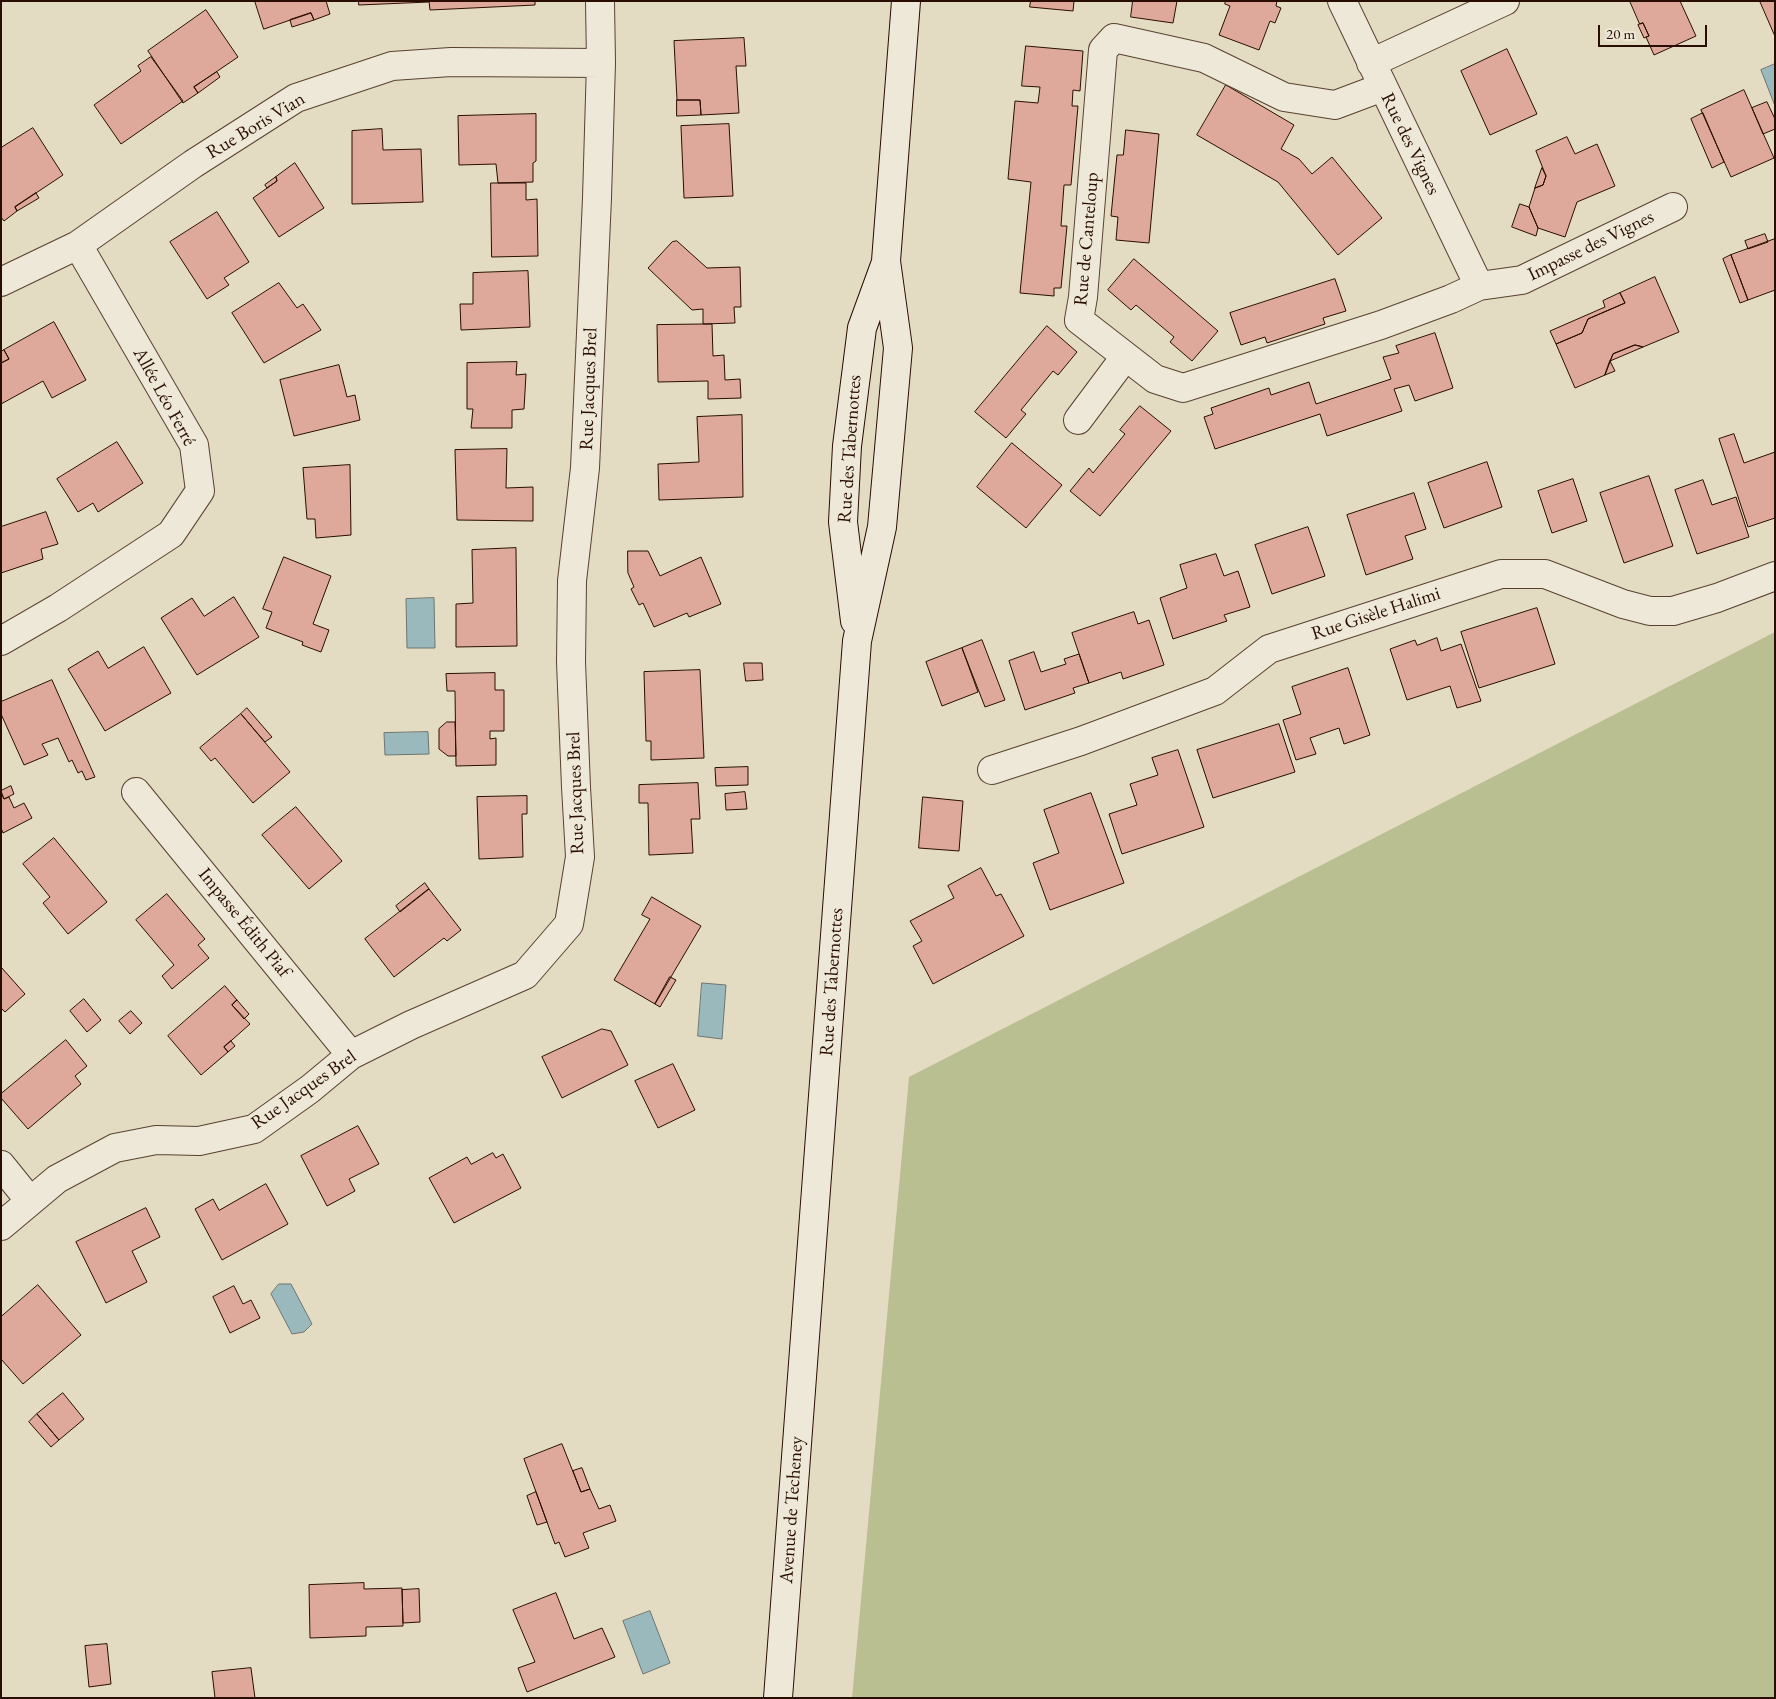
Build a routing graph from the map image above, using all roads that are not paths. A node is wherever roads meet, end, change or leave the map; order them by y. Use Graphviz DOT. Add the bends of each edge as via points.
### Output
graph roads {
  1 [pos="600,1"];
  2 [pos="906,1"];
  3 [pos="1342,1"];
  4 [pos="1505,1"];
  5 [pos="601,63"];
  6 [pos="1377,75"];
  7 [pos="1673,207"];
  8 [pos="78,245"];
  9 [pos="886,261"];
  10 [pos="1,282"];
  11 [pos="1479,286"];
  12 [pos="1125,357"];
  13 [pos="1078,420"];
  14 [pos="1775,576"];
  15 [pos="1,641"];
  16 [pos="858,641"];
  17 [pos="992,770"];
  18 [pos="136,792"];
  19 [pos="351,1055"];
  20 [pos="1,1165"];
  21 [pos="30,1201"];
  22 [pos="1,1226"];
  23 [pos="806,1322"];
  24 [pos="778,1698"];
  1 -- 5 [label="street, Rue Jacques Brel"];
  2 -- 9 [label="street, Rue des Tabernottes"];
  3 -- 6 [label="street, Rue des Vignes"];
  4 -- 6 [label="street"];
  5 -- 8 [label="street, Rue Boris Vian" via="451,62 392,66 296,98"];
  5 -- 19 [label="street, Rue Jacques Brel" via="586,468 572,581 571,662 580,858 569,924 525,975"];
  6 -- 11 [label="street, Rue des Vignes"];
  6 -- 12 [label="street, Rue de Canteloup" via="1335,105 1284,97 1204,58 1114,38 1103,50 1079,320"];
  7 -- 11 [label="street, Impasse des Vignes" via="1522,280"];
  8 -- 10 [label="street, Rue Boris Vian"];
  8 -- 15 [label="street, Allée Léo Ferré" via="194,445 200,491 171,534"];
  9 -- 16 [label="street, Rue des Tabernottes" via="898,348 882,527"];
  9 -- 16 [label="street, Rue des Tabernottes" via="862,328 847,446 843,522"];
  11 -- 12 [label="street, Rue de Canteloup" via="1450,300 1381,324 1183,388 1154,379"];
  12 -- 13 [label="street"];
  14 -- 17 [label="street, Rue Gisèle Halimi" via="1708,601 1673,611 1658,611 1623,604 1545,574 1501,574 1269,649 1215,691"];
  16 -- 23 [label="street, Rue des Tabernottes"];
  18 -- 19 [label="street, Impasse Édith Piaf"];
  19 -- 21 [label="street, Rue Jacques Brel" via="254,1129 199,1141 156,1140 115,1148 57,1179"];
  20 -- 21 [label="street"];
  21 -- 22 [label="street, Rue Jacques Brel"];
  23 -- 24 [label="street, Avenue de Techeney"];
}
